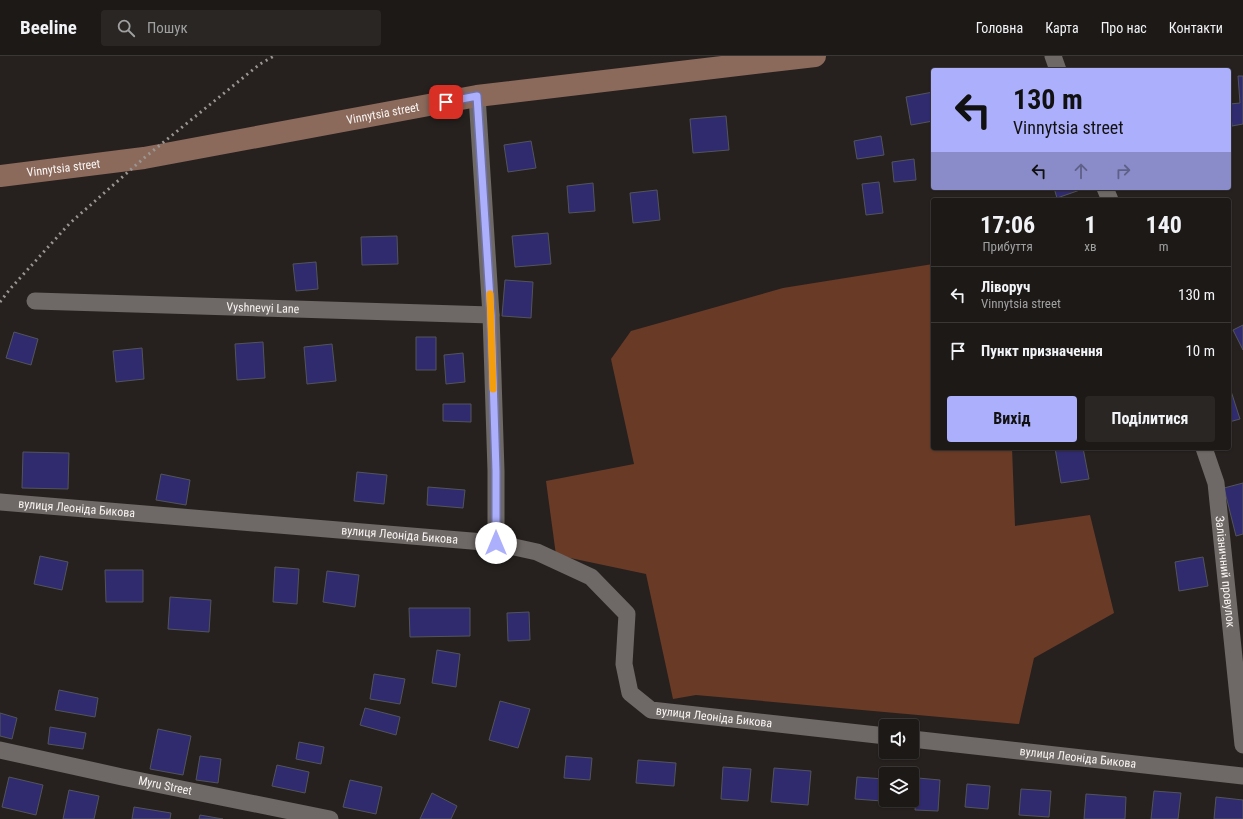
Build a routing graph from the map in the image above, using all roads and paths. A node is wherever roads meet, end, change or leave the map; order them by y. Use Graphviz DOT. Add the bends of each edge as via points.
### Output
graph roads {
  1 [pos="815,56"];
  2 [pos="1053,56"];
  3 [pos="1057,68"];
  4 [pos="477,96"];
  5 [pos="0,176"];
  6 [pos="35,301"];
  7 [pos="491,315"];
  8 [pos="1205,450"];
  9 [pos="0,502"];
  10 [pos="496,543"];
  11 [pos="879,735"];
  12 [pos="919,740"];
  13 [pos="1243,745"];
  14 [pos="0,750"];
  15 [pos="1243,776"];
  16 [pos="330,819"];
  1 -- 4 [label="street, Vinnytsia street"];
  2 -- 3 [label="street"];
  4 -- 5 [label="street, Vinnytsia street" via="144,158"];
  4 -- 7 [label="street"];
  6 -- 7 [label="street, Vyshnevyi Lane"];
  7 -- 10 [label="street"];
  8 -- 13 [label="street, Залізничний провулок" via="1216,483"];
  9 -- 10 [label="street, вулиця Леоніда Бикова"];
  10 -- 11 [label="street, вулиця Леоніда Бикова" via="537,552 591,577 626,614 624,664 630,694 651,710"];
  12 -- 15 [label="street, вулиця Леоніда Бикова"];
  14 -- 16 [label="street, Myru Street"];
}
